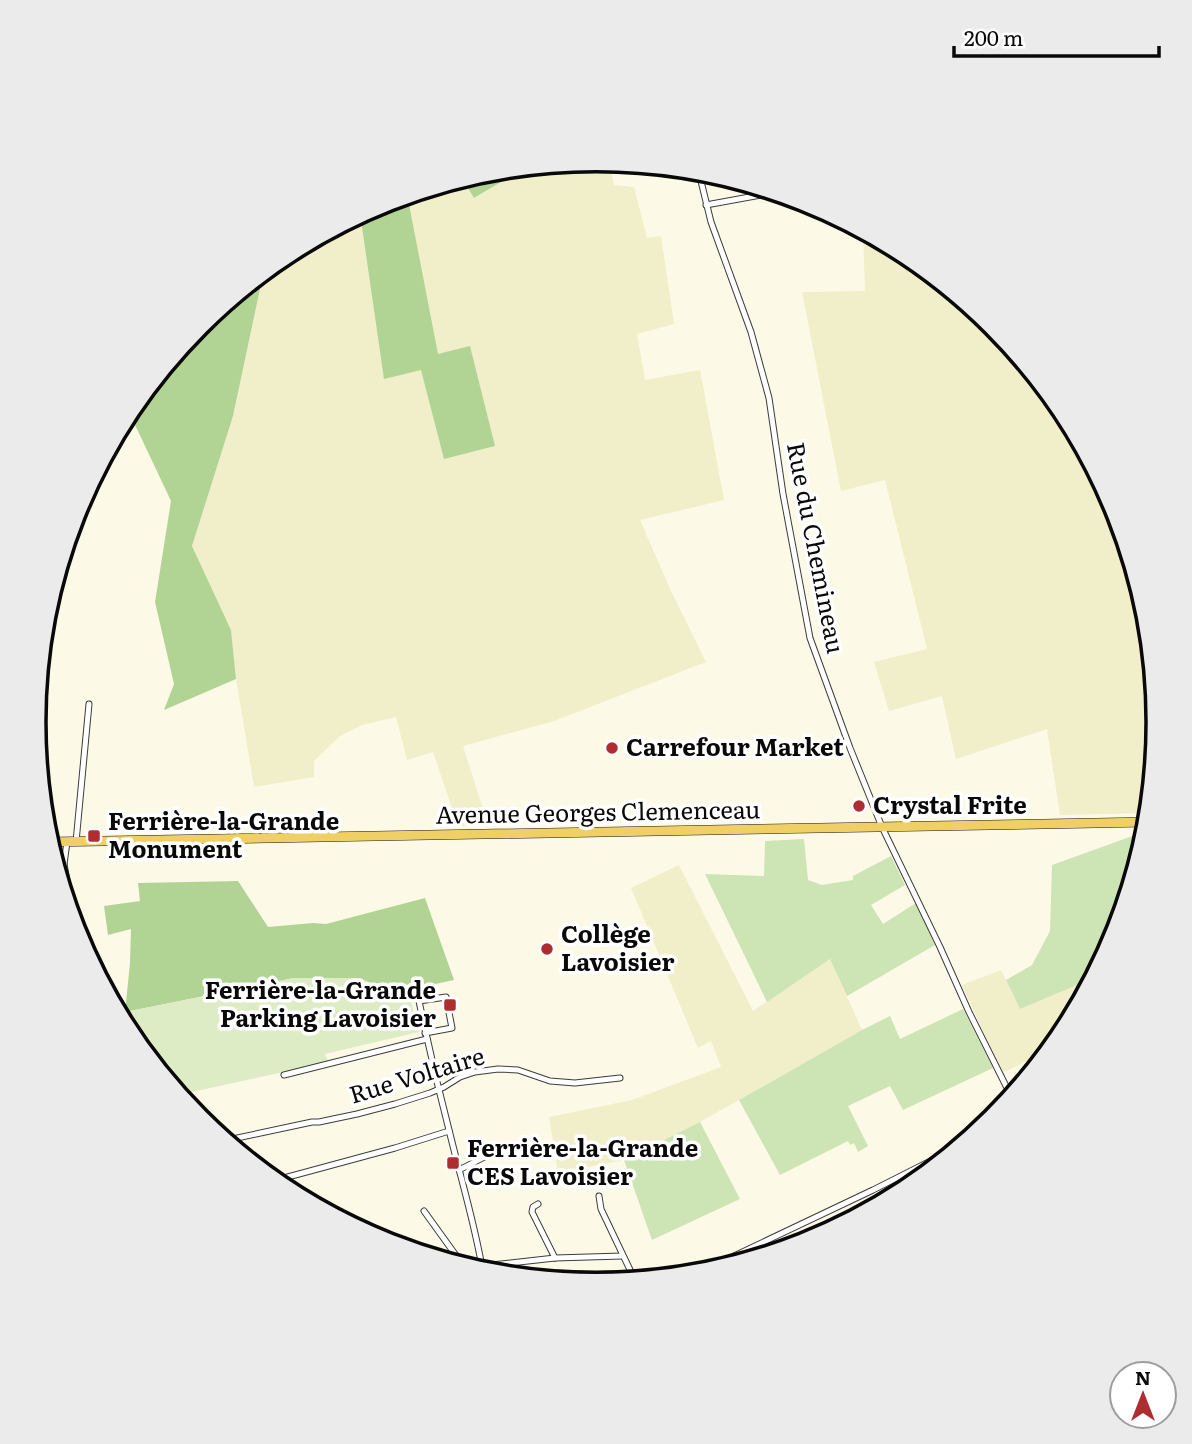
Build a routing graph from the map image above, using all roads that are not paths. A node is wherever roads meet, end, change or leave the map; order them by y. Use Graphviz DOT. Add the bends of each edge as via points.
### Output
graph roads {
  1 [pos="701,182"];
  2 [pos="756,196"];
  3 [pos="706,205"];
  4 [pos="89,704"];
  5 [pos="1137,822"];
  6 [pos="882,827"];
  7 [pos="71,842"];
  8 [pos="59,843"];
  9 [pos="64,864"];
  10 [pos="426,1036"];
  11 [pos="284,1074"];
  12 [pos="621,1077"];
  13 [pos="1007,1088"];
  14 [pos="439,1090"];
  15 [pos="449,1131"];
  16 [pos="236,1138"];
  17 [pos="513,1148"];
  18 [pos="924,1164"];
  19 [pos="459,1170"];
  20 [pos="286,1177"];
  21 [pos="599,1196"];
  22 [pos="538,1205"];
  23 [pos="424,1211"];
  24 [pos="740,1253"];
  25 [pos="455,1254"];
  26 [pos="622,1256"];
  27 [pos="555,1258"];
  28 [pos="481,1260"];
  29 [pos="501,1264"];
  30 [pos="630,1271"];
  1 -- 3 [label="street, Rue du Chemineau"];
  2 -- 3 [label="street"];
  3 -- 6 [label="street, Rue du Chemineau" via="769,398 810,638"];
  4 -- 7 [label="street"];
  5 -- 6 [label="main road, Avenue Georges Clemenceau"];
  6 -- 7 [label="main road, Avenue Georges Clemenceau"];
  6 -- 13 [label="street, Rue du Chemineau"];
  7 -- 8 [label="main road, Avenue Georges Clemenceau"];
  7 -- 9 [label="street"];
  10 -- 10 [label="street" via="419,1002 446,997 452,1028"];
  10 -- 11 [label="street"];
  10 -- 14 [label="street"];
  12 -- 14 [label="street, Rue Voltaire" via="575,1083 498,1069 460,1077"];
  14 -- 15 [label="street"];
  14 -- 16 [label="street, Rue Voltaire" via="357,1114"];
  15 -- 19 [label="street"];
  15 -- 20 [label="street"];
  17 -- 19 [label="street" via="502,1148"];
  18 -- 24 [label="street"];
  19 -- 28 [label="street"];
  21 -- 26 [label="street"];
  22 -- 27 [label="street" via="532,1212"];
  23 -- 25 [label="street"];
  26 -- 27 [label="street"];
  26 -- 30 [label="street"];
  27 -- 29 [label="street"];
}
